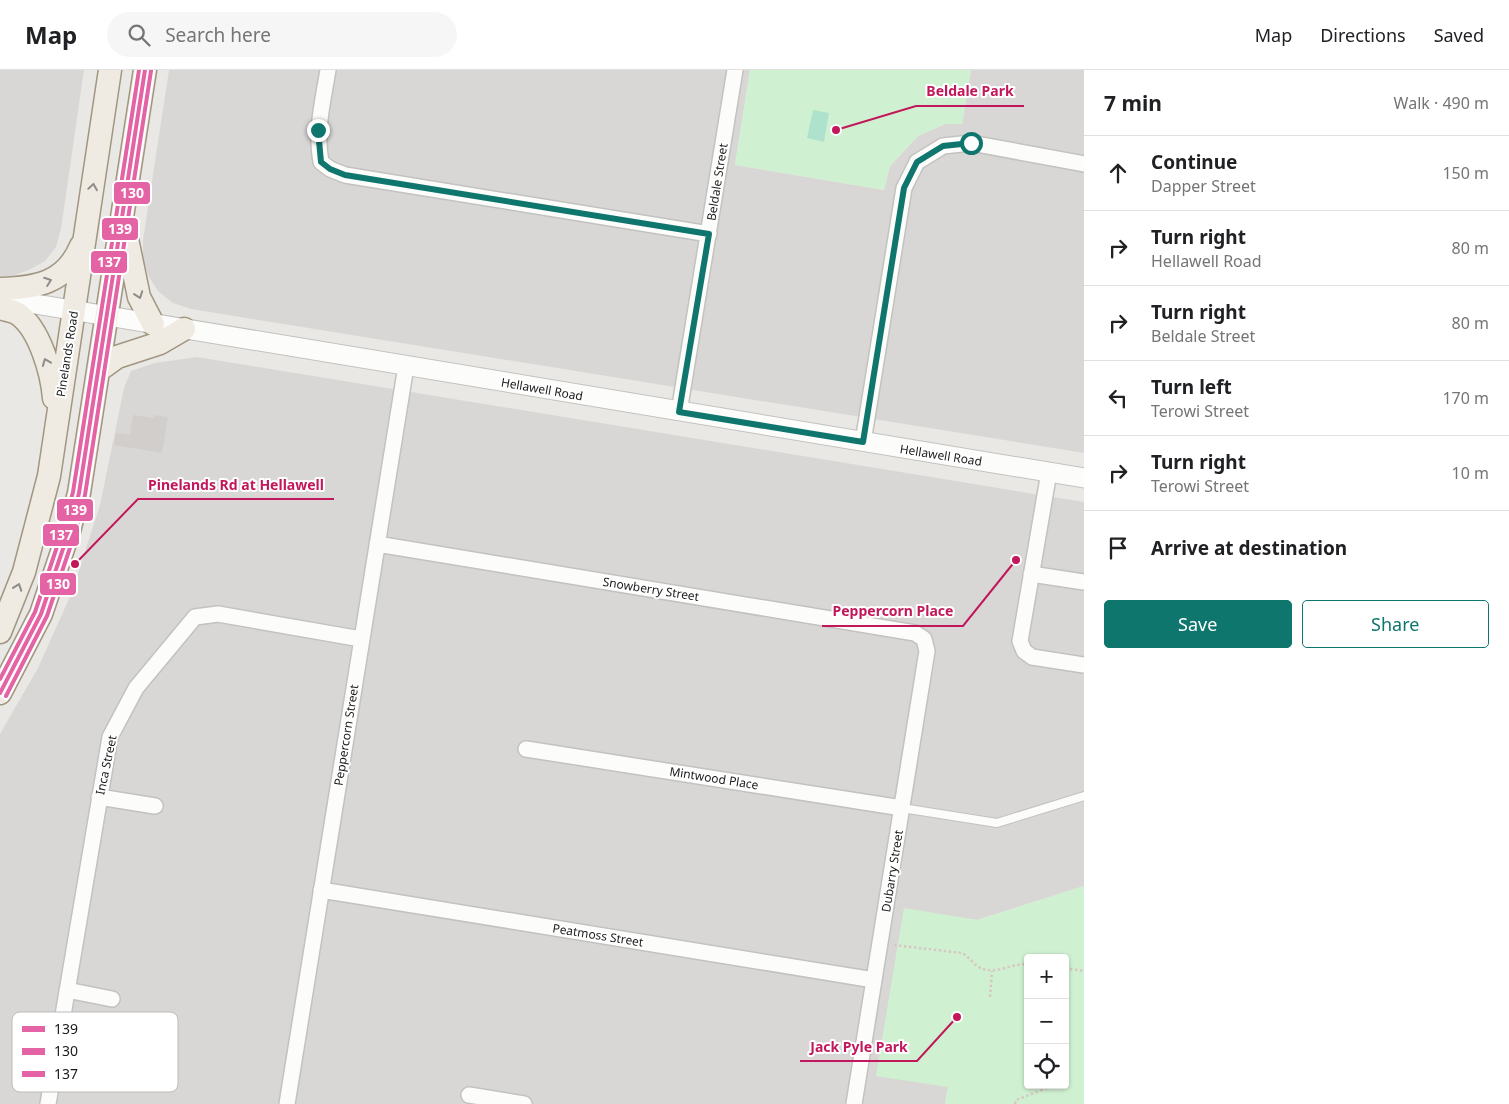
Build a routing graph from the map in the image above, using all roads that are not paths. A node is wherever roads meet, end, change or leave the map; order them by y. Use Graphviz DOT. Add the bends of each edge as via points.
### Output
graph roads {
  1 [pos="110,70"];
  2 [pos="145,70"];
  3 [pos="328,70"];
  4 [pos="735,70"];
  5 [pos="1084,164"];
  6 [pos="122,213"];
  7 [pos="709,234"];
  8 [pos="85,236"];
  9 [pos="0,289"];
  10 [pos="0,298"];
  11 [pos="0,308"];
  12 [pos="74,311"];
  13 [pos="106,316"];
  14 [pos="153,324"];
  15 [pos="184,329"];
  16 [pos="406,366"];
  17 [pos="100,370"];
  18 [pos="679,412"];
  19 [pos="56,427"];
  20 [pos="863,442"];
  21 [pos="1049,472"];
  22 [pos="1084,478"];
  23 [pos="377,544"];
  24 [pos="1032,574"];
  25 [pos="1084,582"];
  26 [pos="0,632"];
  27 [pos="361,639"];
  28 [pos="924,639"];
  29 [pos="1084,665"];
  30 [pos="0,693"];
  31 [pos="526,749"];
  32 [pos="1084,796"];
  33 [pos="99,797"];
  34 [pos="155,806"];
  35 [pos="902,808"];
  36 [pos="321,890"];
  37 [pos="874,980"];
  38 [pos="67,990"];
  39 [pos="112,999"];
  40 [pos="63,1012"];
  41 [pos="468,1095"];
  42 [pos="287,1104"];
  43 [pos="524,1104"];
  44 [pos="854,1104"];
  8 -- 1 [label="main road, Pinelands Road, one-way"];
  2 -- 6 [label="main road"];
  3 -- 7 [label="street" via="318,147 321,162 330,169 345,175"];
  4 -- 7 [label="street, Beldale Street"];
  5 -- 20 [label="street" via="971,143 943,146 917,162 904,188"];
  6 -- 13 [label="main road"];
  6 -- 14 [label="main road, one-way" via="139,297"];
  7 -- 18 [label="street, Beldale Street"];
  9 -- 8 [label="main road, one-way" via="24,288 56,278 70,267"];
  8 -- 12 [label="main road, Pinelands Road"];
  10 -- 12 [label="street, Hellawell Road"];
  19 -- 11 [label="main road, one-way" via="49,369 36,336 18,314"];
  12 -- 13 [label="street, Hellawell Road"];
  12 -- 19 [label="main road, Pinelands Road"];
  13 -- 14 [label="street, Hellawell Road"];
  13 -- 17 [label="main road"];
  14 -- 15 [label="street, Hellawell Road"];
  15 -- 16 [label="street, Hellawell Road"];
  15 -- 17 [label="main road" via="160,343 117,357"];
  16 -- 18 [label="street, Hellawell Road"];
  16 -- 23 [label="street, Peppercorn Street"];
  17 -- 30 [label="main road" via="79,493 69,530 41,614"];
  18 -- 20 [label="street, Hellawell Road"];
  26 -- 19 [label="main road, Pinelands Road, one-way" via="24,572 38,523"];
  20 -- 21 [label="street, Hellawell Road"];
  21 -- 22 [label="street, Hellawell Road"];
  21 -- 24 [label="street"];
  23 -- 27 [label="street, Peppercorn Street"];
  23 -- 28 [label="street, Snowberry Street" via="915,633"];
  24 -- 25 [label="street"];
  24 -- 29 [label="street" via="1020,641 1024,652 1032,657"];
  27 -- 33 [label="street, Inca Street" via="218,614 195,617 136,688 114,729"];
  27 -- 36 [label="street, Peppercorn Street"];
  28 -- 35 [label="street, Dubarry Street" via="927,652"];
  31 -- 35 [label="street, Mintwood Place"];
  32 -- 35 [label="lane" via="998,823"];
  33 -- 34 [label="street"];
  33 -- 38 [label="street, Inca Street"];
  35 -- 37 [label="street, Dubarry Street"];
  36 -- 37 [label="street, Peatmoss Street"];
  36 -- 42 [label="street, Peppercorn Street"];
  37 -- 44 [label="street, Dubarry Street"];
  38 -- 39 [label="street"];
  38 -- 40 [label="street, Inca Street"];
  41 -- 43 [label="street"];
}
